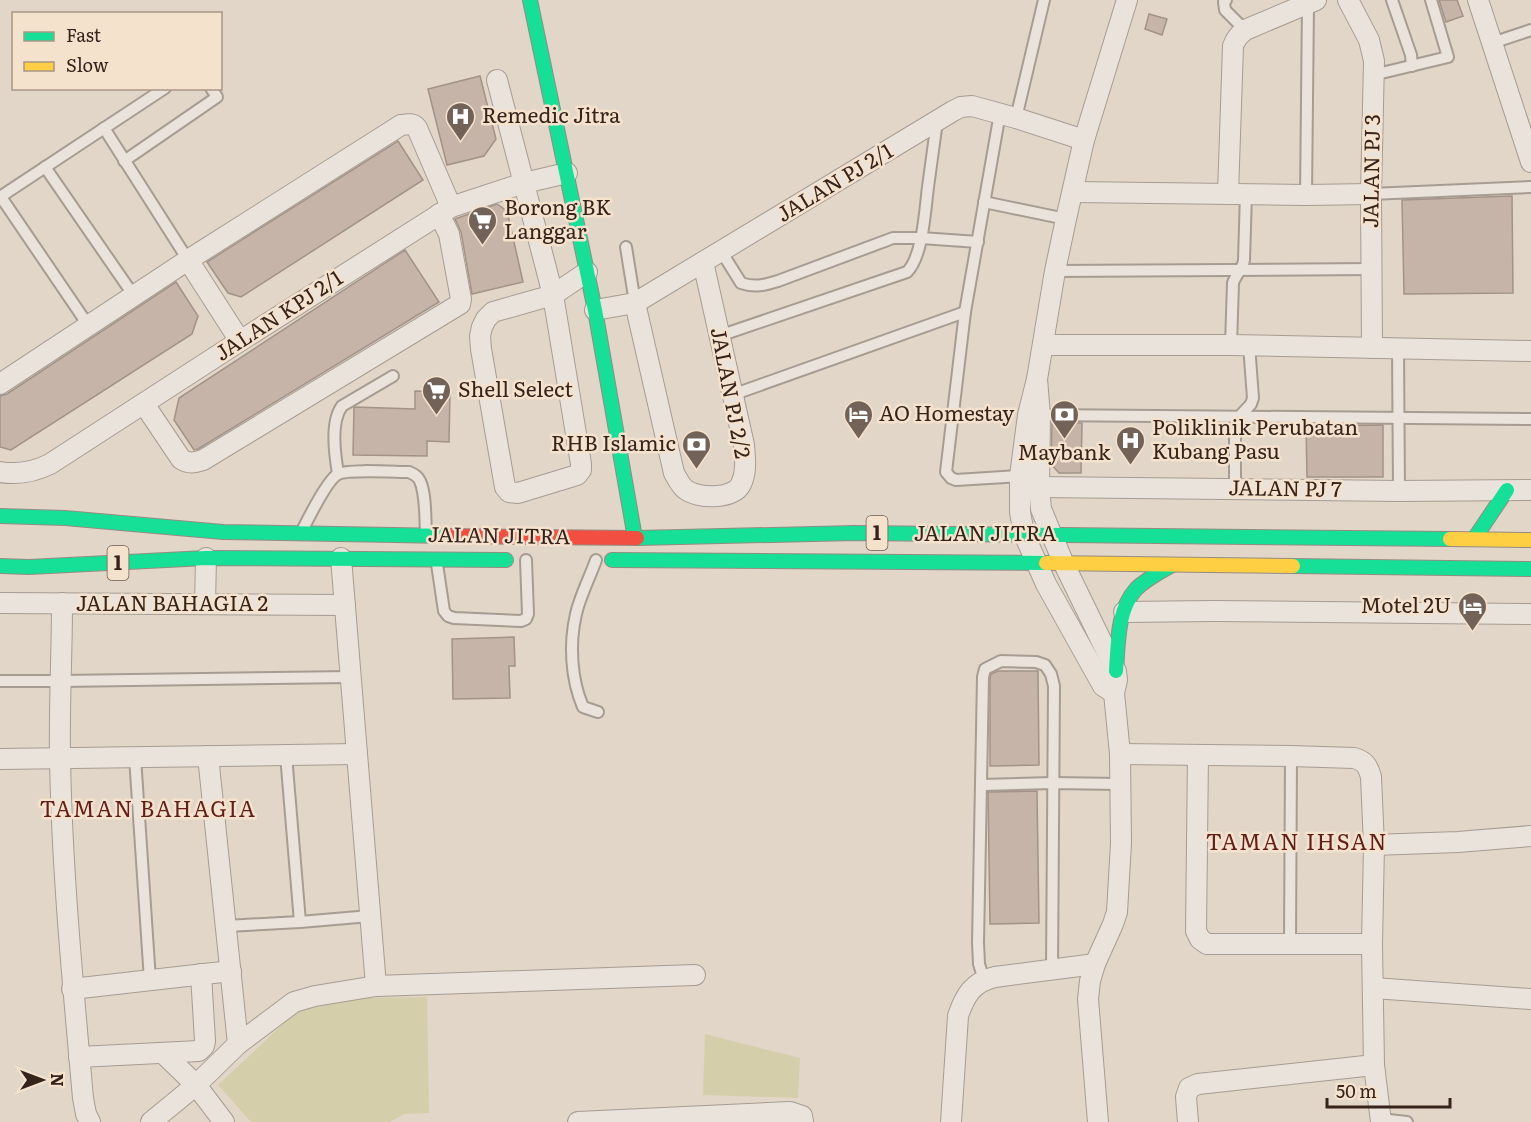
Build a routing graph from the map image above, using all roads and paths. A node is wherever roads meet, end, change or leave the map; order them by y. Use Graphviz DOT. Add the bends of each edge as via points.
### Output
graph roads {
  1 [pos="530,0"];
  2 [pos="1044,0"];
  3 [pos="1127,0"];
  4 [pos="1226,0"];
  5 [pos="1348,0"];
  6 [pos="1392,0"];
  7 [pos="1431,0"];
  8 [pos="1478,0"];
  9 [pos="1312,2"];
  10 [pos="1245,30"];
  11 [pos="1531,30"];
  12 [pos="1492,43"];
  13 [pos="1412,66"];
  14 [pos="1373,75"];
  15 [pos="497,80"];
  16 [pos="162,90"];
  17 [pos="212,90"];
  18 [pos="1008,116"];
  19 [pos="937,121"];
  20 [pos="104,128"];
  21 [pos="1084,140"];
  22 [pos="124,160"];
  23 [pos="1531,162"];
  24 [pos="45,166"];
  25 [pos="567,173"];
  26 [pos="524,183"];
  27 [pos="1531,186"];
  28 [pos="1073,192"];
  29 [pos="1237,194"];
  30 [pos="1371,194"];
  31 [pos="1306,195"];
  32 [pos="0,197"];
  33 [pos="984,202"];
  34 [pos="445,211"];
  35 [pos="1066,219"];
  36 [pos="921,238"];
  37 [pos="978,242"];
  38 [pos="626,247"];
  39 [pos="721,251"];
  40 [pos="188,260"];
  41 [pos="703,262"];
  42 [pos="1371,269"];
  43 [pos="1054,270"];
  44 [pos="1240,270"];
  45 [pos="587,272"];
  46 [pos="553,295"];
  47 [pos="134,296"];
  48 [pos="635,303"];
  49 [pos="595,310"];
  50 [pos="965,312"];
  51 [pos="88,325"];
  52 [pos="719,336"];
  53 [pos="240,341"];
  54 [pos="1042,345"];
  55 [pos="1240,345"];
  56 [pos="1372,348"];
  57 [pos="1398,349"];
  58 [pos="1531,351"];
  59 [pos="393,376"];
  60 [pos="1037,379"];
  61 [pos="0,384"];
  62 [pos="732,395"];
  63 [pos="144,404"];
  64 [pos="1040,415"];
  65 [pos="1239,417"];
  66 [pos="1399,419"];
  67 [pos="1531,419"];
  68 [pos="0,472"];
  69 [pos="338,474"];
  70 [pos="1020,476"];
  71 [pos="1039,487"];
  72 [pos="1234,489"];
  73 [pos="1507,490"];
  74 [pos="1531,490"];
  75 [pos="1399,491"];
  76 [pos="0,516"];
  77 [pos="299,534"];
  78 [pos="1024,534"];
  79 [pos="426,535"];
  80 [pos="1052,535"];
  81 [pos="635,538"];
  82 [pos="1474,539"];
  83 [pos="1531,540"];
  84 [pos="206,558"];
  85 [pos="341,558"];
  86 [pos="436,559"];
  87 [pos="532,560"];
  88 [pos="591,560"];
  89 [pos="1036,563"];
  90 [pos="1064,564"];
  91 [pos="1172,565"];
  92 [pos="0,566"];
  93 [pos="1531,569"];
  94 [pos="0,603"];
  95 [pos="62,603"];
  96 [pos="205,604"];
  97 [pos="345,605"];
  98 [pos="1124,612"];
  99 [pos="1531,614"];
  100 [pos="1116,671"];
  101 [pos="351,677"];
  102 [pos="0,681"];
  103 [pos="61,681"];
  104 [pos="1114,693"];
  105 [pos="598,712"];
  106 [pos="357,754"];
  107 [pos="1120,754"];
  108 [pos="286,755"];
  109 [pos="1198,755"];
  110 [pos="208,756"];
  111 [pos="1291,756"];
  112 [pos="135,757"];
  113 [pos="60,758"];
  114 [pos="0,759"];
  115 [pos="1053,783"];
  116 [pos="1120,784"];
  117 [pos="982,785"];
  118 [pos="1531,836"];
  119 [pos="1374,845"];
  120 [pos="370,916"];
  121 [pos="300,922"];
  122 [pos="226,926"];
  123 [pos="1290,943"];
  124 [pos="1372,944"];
  125 [pos="1095,964"];
  126 [pos="1052,970"];
  127 [pos="231,971"];
  128 [pos="201,974"];
  129 [pos="695,975"];
  130 [pos="150,980"];
  131 [pos="984,980"];
  132 [pos="376,986"];
  133 [pos="72,988"];
  134 [pos="1373,988"];
  135 [pos="1531,999"];
  136 [pos="238,1044"];
  137 [pos="163,1053"];
  138 [pos="79,1057"];
  139 [pos="1374,1065"];
  140 [pos="196,1085"];
  141 [pos="1380,1120"];
  142 [pos="90,1122"];
  143 [pos="151,1122"];
  144 [pos="224,1122"];
  145 [pos="578,1122"];
  146 [pos="803,1122"];
  147 [pos="951,1122"];
  148 [pos="1098,1122"];
  149 [pos="1188,1122"];
  150 [pos="1407,1122"];
  1 -- 25 [label="main road"];
  2 -- 18 [label="lane"];
  3 -- 21 [label="street"];
  4 -- 10 [label="lane" via="1225,9"];
  5 -- 14 [label="street, JALAN PJ 3" via="1369,40"];
  6 -- 13 [label="lane"];
  7 -- 13 [label="lane" via="1448,57"];
  8 -- 12 [label="street"];
  9 -- 10 [label="street"];
  9 -- 31 [label="lane"];
  10 -- 29 [label="street" via="1233,46"];
  11 -- 12 [label="lane"];
  12 -- 23 [label="street"];
  13 -- 14 [label="lane"];
  14 -- 30 [label="street, JALAN PJ 3"];
  15 -- 26 [label="street"];
  16 -- 20 [label="lane"];
  17 -- 22 [label="lane" via="217,97"];
  18 -- 19 [label="street, JALAN PJ 2/1" via="972,106 961,107"];
  18 -- 21 [label="street, JALAN PJ 2/1"];
  18 -- 33 [label="lane"];
  19 -- 36 [label="lane"];
  19 -- 39 [label="street, JALAN PJ 2/1"];
  20 -- 22 [label="lane"];
  20 -- 24 [label="lane"];
  21 -- 28 [label="street"];
  22 -- 40 [label="lane"];
  24 -- 32 [label="lane"];
  24 -- 47 [label="lane"];
  25 -- 26 [label="street, JALAN KPJ 2/1"];
  25 -- 45 [label="main road"];
  26 -- 34 [label="street, JALAN KPJ 2/1"];
  26 -- 46 [label="street"];
  27 -- 30 [label="lane"];
  28 -- 29 [label="street"];
  28 -- 35 [label="street"];
  29 -- 31 [label="street"];
  29 -- 44 [label="lane" via="1244,260"];
  30 -- 31 [label="street"];
  30 -- 42 [label="street, JALAN PJ 3"];
  32 -- 51 [label="lane"];
  33 -- 35 [label="lane"];
  33 -- 37 [label="lane"];
  34 -- 40 [label="street" via="417,128 401,125"];
  34 -- 53 [label="street, JALAN KPJ 2/1"];
  34 -- 63 [label="street" via="460,304 194,464 181,459"];
  35 -- 43 [label="street"];
  36 -- 37 [label="lane"];
  36 -- 39 [label="lane" via="888,239 755,287 741,283"];
  36 -- 52 [label="lane" via="907,272"];
  37 -- 50 [label="lane"];
  38 -- 48 [label="lane"];
  39 -- 41 [label="street, JALAN PJ 2/1"];
  40 -- 47 [label="street"];
  40 -- 53 [label="street"];
  41 -- 48 [label="street, JALAN PJ 2/1"];
  41 -- 52 [label="street, JALAN PJ 2/2"];
  42 -- 44 [label="lane"];
  42 -- 56 [label="street, JALAN PJ 3"];
  43 -- 44 [label="lane"];
  43 -- 54 [label="street"];
  44 -- 55 [label="lane" via="1233,283"];
  45 -- 46 [label="street"];
  45 -- 49 [label="main road"];
  46 -- 46 [label="street" via="581,470 577,475 518,493 509,492 481,349 482,327 493,312"];
  47 -- 51 [label="street"];
  48 -- 49 [label="street, JALAN PJ 2/1"];
  48 -- 62 [label="street, JALAN PJ 2/2" via="674,473 685,490 693,494 729,495 741,484 744,445"];
  49 -- 81 [label="main road"];
  50 -- 62 [label="lane"];
  50 -- 70 [label="lane" via="946,472 956,480"];
  51 -- 61 [label="street"];
  52 -- 62 [label="street, JALAN PJ 2/2"];
  53 -- 63 [label="street, JALAN KPJ 2/1"];
  54 -- 55 [label="street"];
  54 -- 60 [label="street"];
  55 -- 56 [label="street"];
  55 -- 65 [label="lane" via="1252,398"];
  56 -- 57 [label="street"];
  57 -- 58 [label="street"];
  57 -- 66 [label="lane"];
  59 -- 69 [label="lane" via="339,410 334,439"];
  60 -- 64 [label="street"];
  60 -- 70 [label="street"];
  63 -- 68 [label="street, JALAN KPJ 2/1" via="39,470"];
  64 -- 65 [label="lane"];
  64 -- 71 [label="street"];
  65 -- 66 [label="lane"];
  65 -- 72 [label="lane" via="1234,426"];
  66 -- 67 [label="lane"];
  66 -- 75 [label="lane"];
  69 -- 77 [label="lane"];
  69 -- 79 [label="lane" via="416,475 422,491"];
  70 -- 78 [label="street"];
  71 -- 72 [label="street, JALAN PJ 7"];
  71 -- 80 [label="street" via="1041,509"];
  72 -- 75 [label="street, JALAN PJ 7"];
  73 -- 74 [label="street, JALAN PJ 7"];
  73 -- 75 [label="street, JALAN PJ 7"];
  73 -- 82 [label="main road"];
  76 -- 77 [label="main road, JALAN JITRA / 1"];
  77 -- 79 [label="main road, JALAN JITRA / 1"];
  78 -- 80 [label="main road, JALAN JITRA / 1"];
  78 -- 81 [label="main road, JALAN JITRA / 1"];
  78 -- 89 [label="street"];
  79 -- 81 [label="main road, JALAN JITRA / 1"];
  80 -- 82 [label="main road, JALAN JITRA / 1"];
  80 -- 90 [label="street"];
  82 -- 83 [label="main road, JALAN JITRA / 1"];
  84 -- 85 [label="main road, JALAN JITRA / 1"];
  84 -- 92 [label="main road, 1"];
  84 -- 96 [label="street"];
  85 -- 86 [label="main road, JALAN JITRA / 1"];
  85 -- 97 [label="street"];
  86 -- 87 [label="main road, JALAN JITRA / 1"];
  86 -- 87 [label="lane" via="448,616 521,621 528,614"];
  88 -- 89 [label="main road, JALAN JITRA / 1"];
  88 -- 105 [label="lane" via="576,612 573,666 576,692 583,707"];
  89 -- 90 [label="main road, JALAN JITRA / 1"];
  89 -- 104 [label="street" via="1103,686"];
  90 -- 91 [label="main road, JALAN JITRA / 1"];
  90 -- 100 [label="street"];
  91 -- 93 [label="main road, JALAN JITRA / 1"];
  91 -- 98 [label="main road" via="1133,592"];
  94 -- 95 [label="street, JALAN BAHAGIA 2"];
  95 -- 96 [label="street, JALAN BAHAGIA 2"];
  95 -- 103 [label="street"];
  96 -- 97 [label="street, JALAN BAHAGIA 2"];
  97 -- 101 [label="street"];
  98 -- 99 [label="street"];
  98 -- 100 [label="main road"];
  100 -- 104 [label="street"];
  101 -- 103 [label="lane"];
  101 -- 106 [label="street"];
  102 -- 103 [label="lane"];
  103 -- 113 [label="street"];
  104 -- 107 [label="street"];
  106 -- 108 [label="street"];
  106 -- 120 [label="street"];
  107 -- 109 [label="street"];
  107 -- 116 [label="street"];
  108 -- 110 [label="street"];
  108 -- 121 [label="lane"];
  109 -- 111 [label="street"];
  109 -- 123 [label="street" via="1196,931 1207,944"];
  110 -- 112 [label="street"];
  110 -- 122 [label="street"];
  111 -- 119 [label="street" via="1362,760 1371,777"];
  111 -- 123 [label="lane"];
  112 -- 113 [label="street"];
  112 -- 130 [label="lane"];
  113 -- 114 [label="street"];
  113 -- 133 [label="street"];
  115 -- 116 [label="lane"];
  115 -- 117 [label="lane"];
  115 -- 117 [label="lane" via="1051,674 1045,665 1036,662 1001,661 985,669 983,677"];
  115 -- 126 [label="lane"];
  116 -- 125 [label="street" via="1117,912"];
  117 -- 131 [label="lane" via="978,943"];
  118 -- 119 [label="street"];
  119 -- 124 [label="street"];
  120 -- 121 [label="lane"];
  120 -- 132 [label="street"];
  121 -- 122 [label="lane"];
  122 -- 127 [label="street"];
  123 -- 124 [label="street"];
  124 -- 134 [label="street"];
  125 -- 126 [label="street"];
  125 -- 148 [label="street" via="1088,999"];
  126 -- 131 [label="street"];
  127 -- 128 [label="street"];
  127 -- 136 [label="street"];
  128 -- 130 [label="street"];
  128 -- 137 [label="street" via="204,1046 199,1051"];
  129 -- 132 [label="street"];
  130 -- 133 [label="street"];
  131 -- 147 [label="street" via="969,992 958,1016"];
  132 -- 136 [label="street" via="294,1002"];
  133 -- 138 [label="street"];
  134 -- 135 [label="street"];
  134 -- 139 [label="street"];
  136 -- 140 [label="street"];
  137 -- 138 [label="street"];
  137 -- 140 [label="street"];
  138 -- 142 [label="street"];
  139 -- 141 [label="street"];
  139 -- 149 [label="street" via="1198,1084 1189,1088 1186,1097"];
  140 -- 143 [label="street"];
  140 -- 144 [label="street"];
  141 -- 150 [label="lane"];
  145 -- 146 [label="street" via="790,1112 802,1116"];
}
